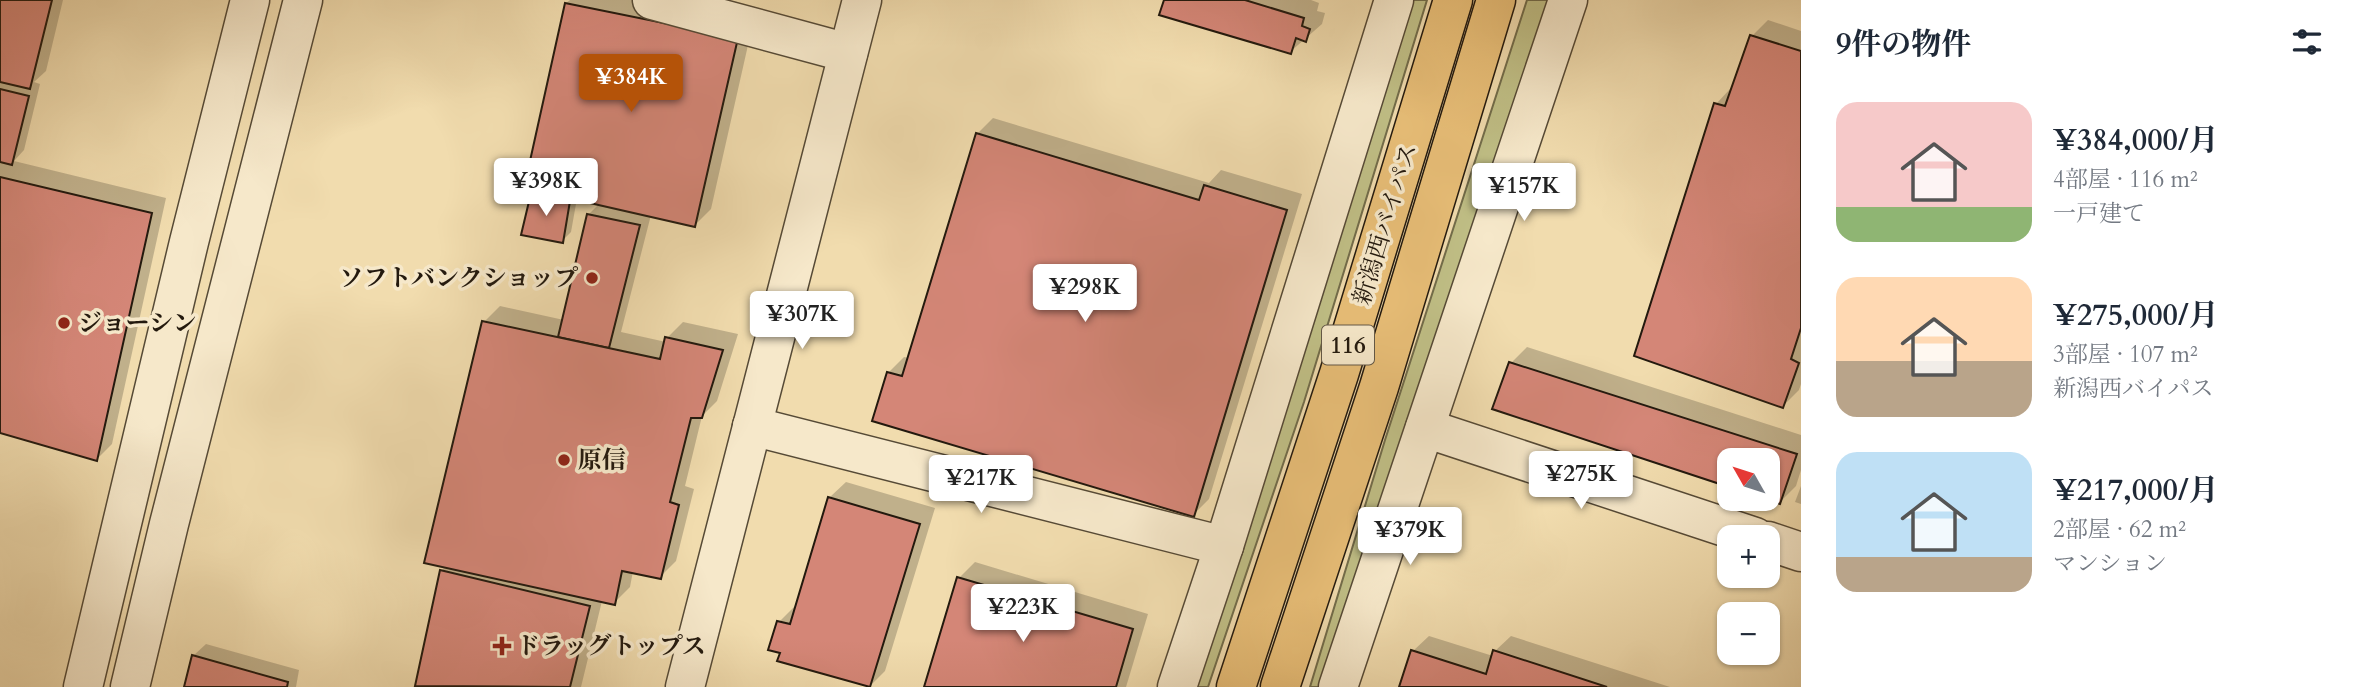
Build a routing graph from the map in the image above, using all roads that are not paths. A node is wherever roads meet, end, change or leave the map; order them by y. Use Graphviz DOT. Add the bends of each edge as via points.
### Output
graph roads {
  1 [pos="250,0"];
  2 [pos="303,0"];
  3 [pos="652,0"];
  4 [pos="862,0"];
  5 [pos="1394,0"];
  6 [pos="1453,0"];
  7 [pos="1496,0"];
  8 [pos="1568,0"];
  9 [pos="848,53"];
  10 [pos="752,426"];
  11 [pos="1424,428"];
  12 [pos="1719,525"];
  13 [pos="1780,545"];
  14 [pos="1224,546"];
  15 [pos="1801,552"];
  16 [pos="83,687"];
  17 [pos="130,687"];
  18 [pos="685,687"];
  19 [pos="1177,687"];
  20 [pos="1236,687"];
  21 [pos="1280,687"];
  22 [pos="1338,687"];
  1 -- 16 [label="street"];
  2 -- 17 [label="street"];
  3 -- 9 [label="street"];
  4 -- 9 [label="street"];
  5 -- 14 [label="street"];
  6 -- 20 [label="highway, 新潟西バイパス / 116" via="1339,374"];
  7 -- 21 [label="highway, 新潟西バイパス / 116" via="1379,387"];
  8 -- 11 [label="street"];
  9 -- 10 [label="street"];
  10 -- 14 [label="street"];
  10 -- 18 [label="street"];
  11 -- 12 [label="street"];
  11 -- 22 [label="street"];
  13 -- 15 [label="street"];
  14 -- 19 [label="street"];
}
